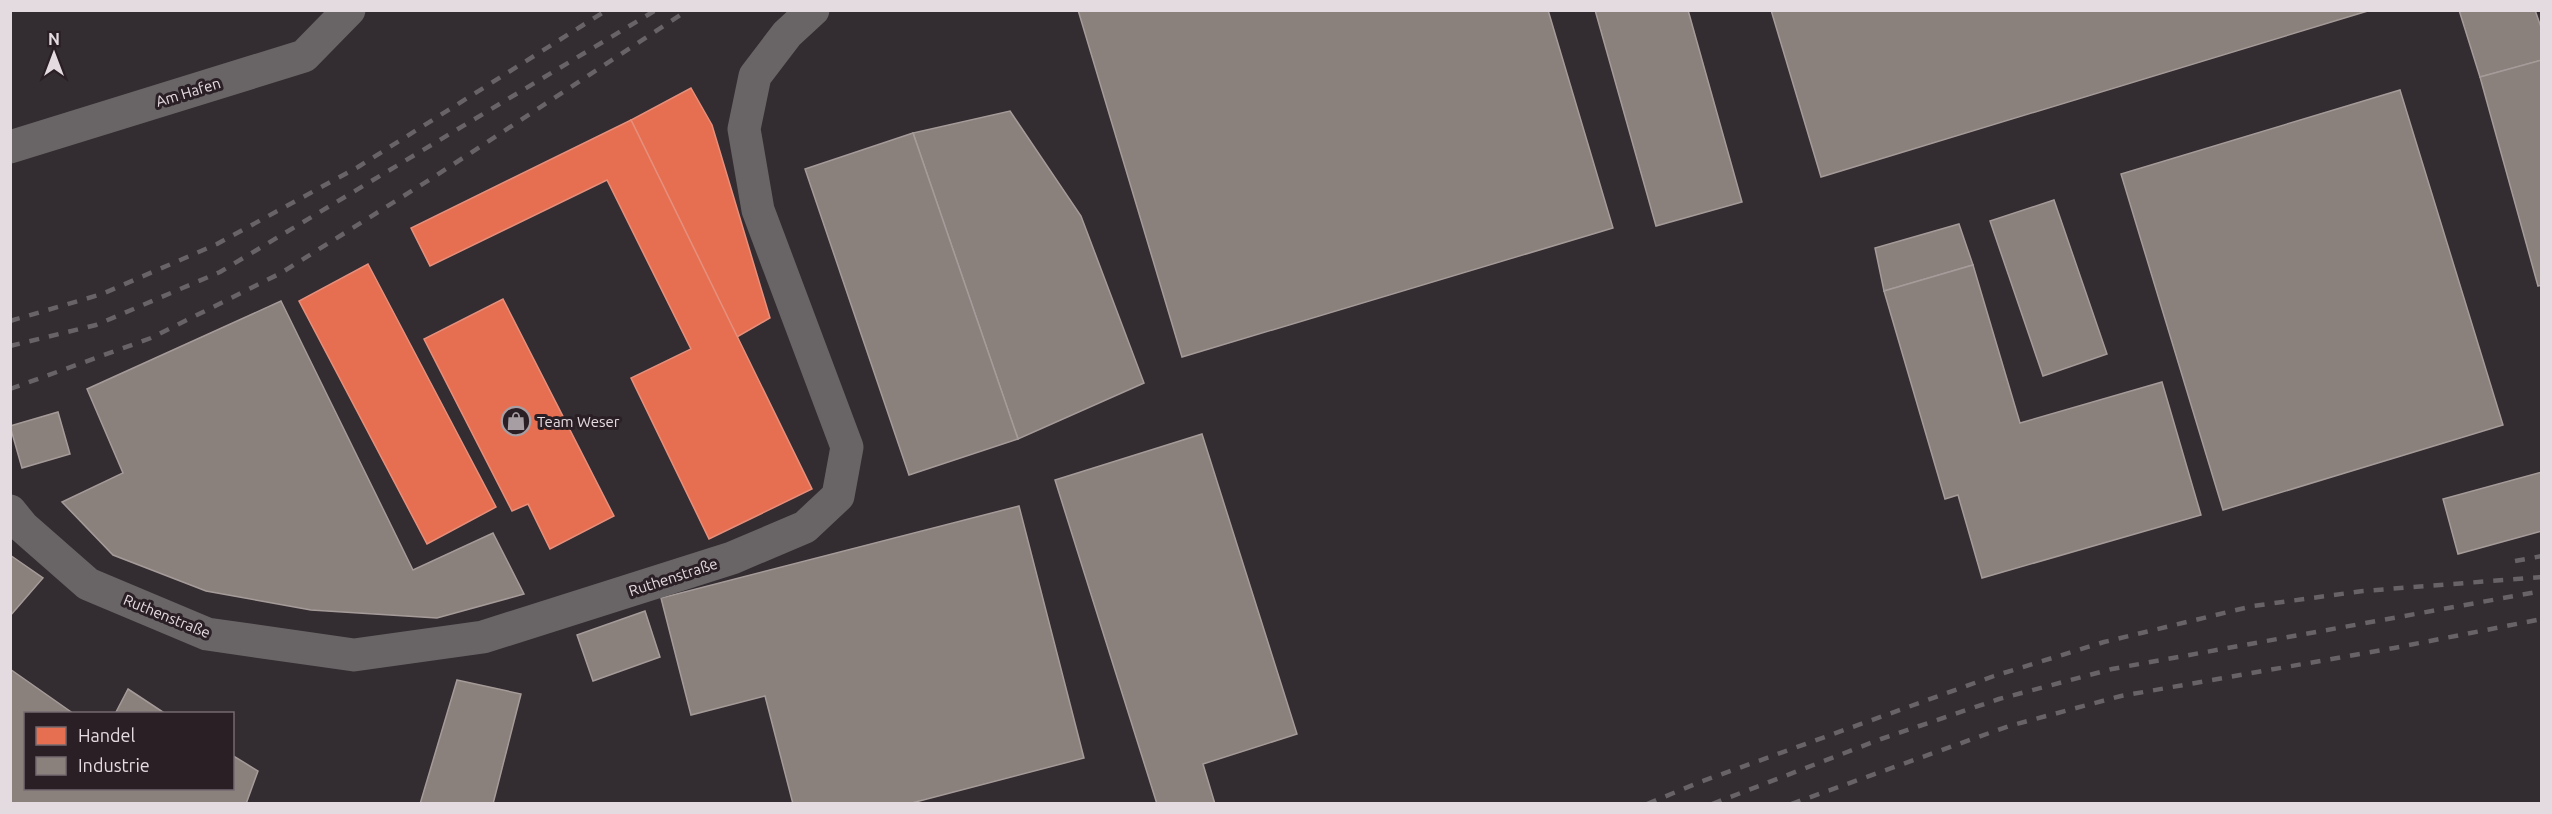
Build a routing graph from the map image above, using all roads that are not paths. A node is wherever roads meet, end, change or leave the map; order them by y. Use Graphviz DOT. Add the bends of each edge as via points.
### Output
graph roads {
  1 [pos="349,10"];
  2 [pos="813,10"];
  3 [pos="10,147"];
  4 [pos="10,511"];
  1 -- 3 [label="street, Am Hafen" via="304,56"];
  2 -- 4 [label="street, Ruthenstraße" via="787,34 755,76 744,129 759,210 847,447 838,496 805,527 732,558 483,638 354,655 207,634 88,584"];
}
